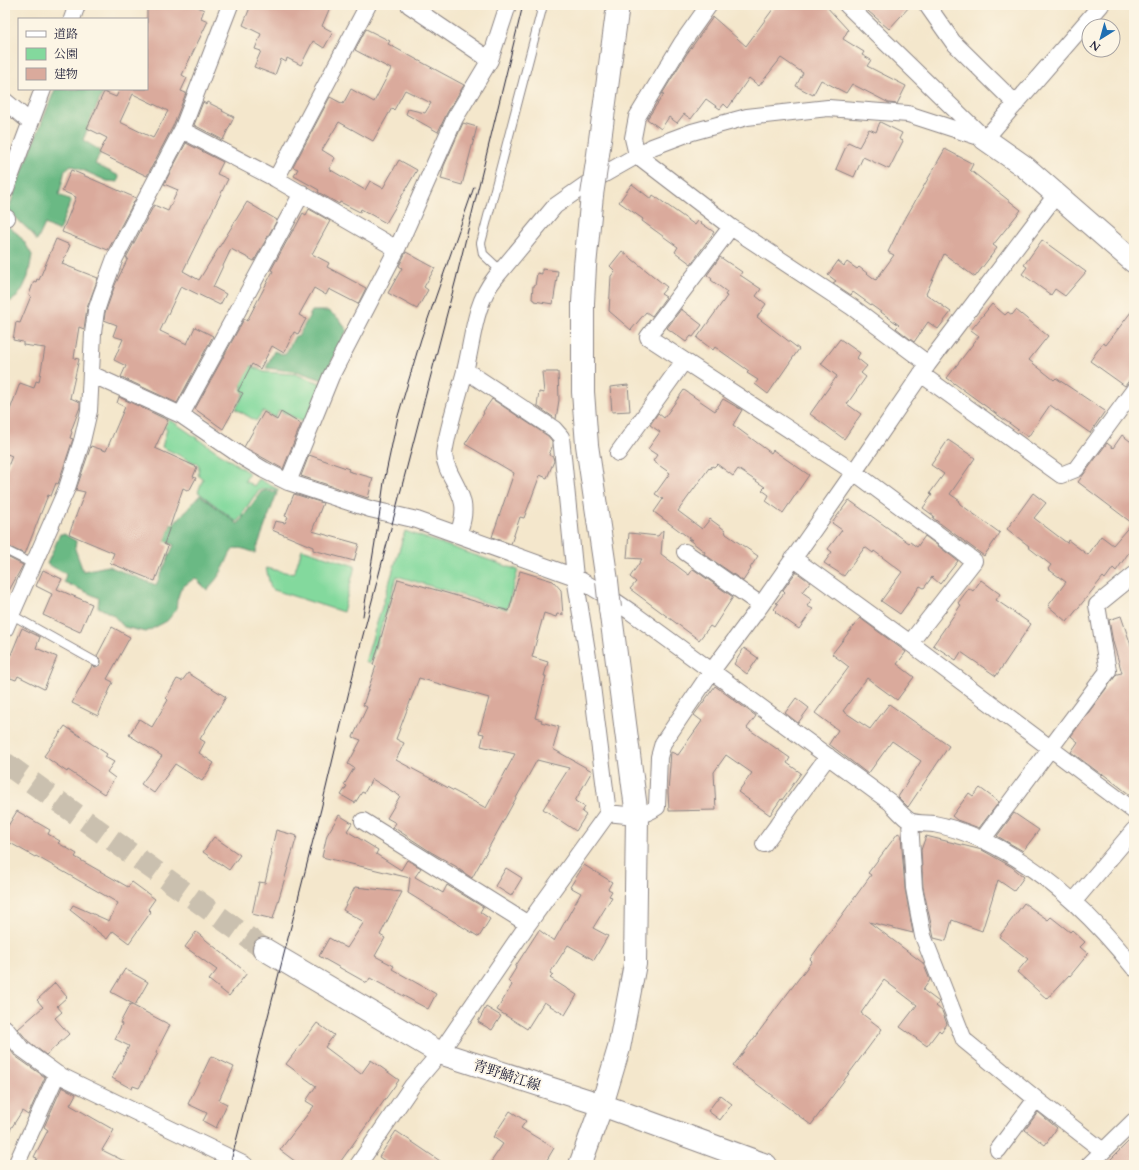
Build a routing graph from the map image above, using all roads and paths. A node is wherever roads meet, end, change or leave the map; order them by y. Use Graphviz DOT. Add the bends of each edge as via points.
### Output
graph roads {
  1 [pos="77,5"];
  2 [pos="230,5"];
  3 [pos="368,5"];
  4 [pos="409,5"];
  5 [pos="508,5"];
  6 [pos="542,5"];
  7 [pos="618,5"];
  8 [pos="709,5"];
  9 [pos="847,5"];
  10 [pos="927,5"];
  11 [pos="1101,5"];
  12 [pos="72,18"];
  13 [pos="490,60"];
  14 [pos="43,90"];
  15 [pos="5,101"];
  16 [pos="1016,104"];
  17 [pos="30,122"];
  18 [pos="182,130"];
  19 [pos="985,139"];
  20 [pos="638,156"];
  21 [pos="276,179"];
  22 [pos="5,191"];
  23 [pos="302,193"];
  24 [pos="1056,195"];
  25 [pos="731,227"];
  26 [pos="397,249"];
  27 [pos="1134,262"];
  28 [pos="501,271"];
  29 [pos="684,361"];
  30 [pos="924,369"];
  31 [pos="465,370"];
  32 [pos="91,374"];
  33 [pos="1134,390"];
  34 [pos="181,415"];
  35 [pos="618,453"];
  36 [pos="854,472"];
  37 [pos="288,482"];
  38 [pos="458,536"];
  39 [pos="5,550"];
  40 [pos="685,552"];
  41 [pos="793,558"];
  42 [pos="33,564"];
  43 [pos="1134,575"];
  44 [pos="575,577"];
  45 [pos="761,605"];
  46 [pos="8,622"];
  47 [pos="910,643"];
  48 [pos="96,662"];
  49 [pos="711,672"];
  50 [pos="1050,749"];
  51 [pos="828,756"];
  52 [pos="1134,811"];
  53 [pos="608,814"];
  54 [pos="637,816"];
  55 [pos="363,821"];
  56 [pos="910,821"];
  57 [pos="1134,830"];
  58 [pos="982,840"];
  59 [pos="764,844"];
  60 [pos="1074,901"];
  61 [pos="528,924"];
  62 [pos="264,949"];
  63 [pos="1134,968"];
  64 [pos="5,1028"];
  65 [pos="440,1053"];
  66 [pos="57,1074"];
  67 [pos="1036,1099"];
  68 [pos="602,1105"];
  69 [pos="1134,1121"];
  70 [pos="998,1150"];
  71 [pos="1103,1151"];
  72 [pos="16,1165"];
  73 [pos="245,1165"];
  74 [pos="358,1165"];
  75 [pos="580,1165"];
  76 [pos="766,1165"];
  77 [pos="1089,1165"];
  1 -- 12 [label="street"];
  2 -- 18 [label="street"];
  3 -- 21 [label="street"];
  4 -- 13 [label="street"];
  5 -- 13 [label="street"];
  6 -- 28 [label="lane" via="481,243 483,254"];
  7 -- 54 [label="street, bridge" via="585,266 583,392 587,445 608,581"];
  8 -- 20 [label="street" via="682,43 637,117 633,138"];
  9 -- 19 [label="street"];
  10 -- 16 [label="street" via="953,42"];
  11 -- 16 [label="street"];
  13 -- 26 [label="street" via="455,118"];
  14 -- 17 [label="street"];
  15 -- 17 [label="street"];
  16 -- 19 [label="street"];
  17 -- 22 [label="street"];
  18 -- 21 [label="street"];
  18 -- 32 [label="street" via="110,255 96,311"];
  19 -- 20 [label="street" via="908,114 828,108 746,117 692,132 652,147"];
  19 -- 24 [label="street" via="1025,167"];
  20 -- 25 [label="street"];
  20 -- 28 [label="street" via="585,185 555,206"];
  21 -- 23 [label="street"];
  23 -- 26 [label="street"];
  23 -- 34 [label="street"];
  24 -- 27 [label="street"];
  24 -- 30 [label="street"];
  25 -- 29 [label="street" via="648,337"];
  25 -- 30 [label="street" via="852,307"];
  26 -- 37 [label="street" via="331,376"];
  28 -- 31 [label="street" via="483,298"];
  29 -- 35 [label="street"];
  29 -- 36 [label="street"];
  30 -- 33 [label="street" via="1061,475 1076,469"];
  30 -- 36 [label="street"];
  31 -- 38 [label="street" via="444,454 447,469 463,504 464,513"];
  31 -- 44 [label="street" via="554,429 561,437"];
  32 -- 34 [label="street"];
  32 -- 42 [label="street" via="89,411 82,441 67,488"];
  34 -- 37 [label="street" via="244,458"];
  36 -- 41 [label="street"];
  36 -- 47 [label="street" via="974,561"];
  37 -- 38 [label="street" via="370,509 417,520"];
  38 -- 44 [label="street"];
  39 -- 42 [label="lane"];
  40 -- 45 [label="street"];
  41 -- 45 [label="street"];
  41 -- 47 [label="street"];
  42 -- 46 [label="street"];
  43 -- 50 [label="street" via="1097,605 1108,671"];
  44 -- 49 [label="street" via="631,612"];
  44 -- 53 [label="street" via="590,670"];
  45 -- 49 [label="street"];
  46 -- 48 [label="lane"];
  47 -- 50 [label="street"];
  49 -- 51 [label="street"];
  49 -- 54 [label="street" via="660,749 657,808 648,814"];
  50 -- 52 [label="street"];
  50 -- 58 [label="street"];
  51 -- 56 [label="street" via="890,802"];
  51 -- 59 [label="street"];
  53 -- 54 [label="street"];
  53 -- 61 [label="street"];
  54 -- 68 [label="street" via="636,964 619,1048"];
  55 -- 61 [label="street"];
  56 -- 58 [label="street" via="935,824"];
  56 -- 67 [label="street" via="914,888 923,936 964,1040"];
  57 -- 60 [label="street"];
  58 -- 60 [label="street" via="1005,851"];
  60 -- 63 [label="street"];
  61 -- 65 [label="street"];
  62 -- 65 [label="street, 青野鯖江線"];
  64 -- 66 [label="street" via="21,1048"];
  65 -- 68 [label="street, 青野鯖江線"];
  65 -- 74 [label="street" via="412,1086"];
  66 -- 72 [label="street"];
  66 -- 73 [label="street"];
  67 -- 70 [label="street"];
  67 -- 71 [label="street"];
  68 -- 75 [label="street"];
  68 -- 76 [label="street, 青野鯖江線"];
  69 -- 71 [label="street"];
  71 -- 77 [label="street"];
}
